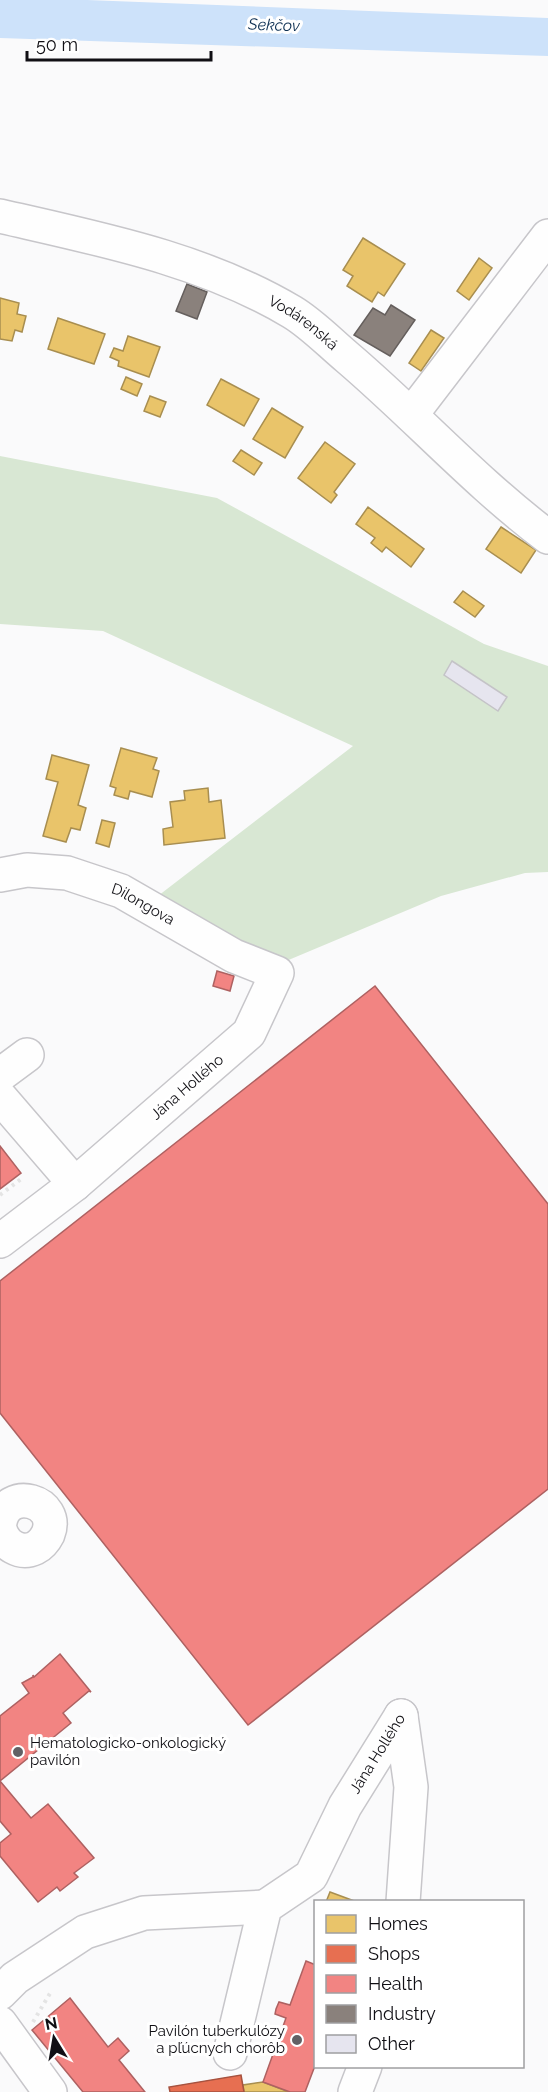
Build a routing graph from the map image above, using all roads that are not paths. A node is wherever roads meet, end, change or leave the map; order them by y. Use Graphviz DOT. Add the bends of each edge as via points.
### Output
graph roads {
  1 [pos="0,216"];
  2 [pos="548,236"];
  3 [pos="411,415"];
  4 [pos="548,537"];
  5 [pos="0,875"];
  6 [pos="277,973"];
  7 [pos="27,1054"];
  8 [pos="0,1075"];
  9 [pos="0,1097"];
  10 [pos="75,1184"];
  11 [pos="0,1241"];
  12 [pos="0,1522"];
  13 [pos="0,1529"];
  14 [pos="403,1900"];
  15 [pos="265,1906"];
  16 [pos="0,1993"];
  17 [pos="0,2023"];
  18 [pos="230,2053"];
  19 [pos="365,2068"];
  20 [pos="50,2092"];
  21 [pos="355,2092"];
  1 -- 3 [label="street, Vodárenská" via="140,248 233,282 294,313"];
  2 -- 3 [label="street"];
  3 -- 4 [label="street, Vodárenská"];
  5 -- 6 [label="street, Dilongova" via="27,870 67,873 121,891 234,956"];
  6 -- 10 [label="street, Jána Hollého" via="249,1033"];
  7 -- 8 [label="street"];
  9 -- 10 [label="street"];
  10 -- 11 [label="street, Jána Hollého"];
  12 -- 13 [label="street" via="11,1504 27,1501 43,1508 50,1523 41,1544 27,1550 11,1547"];
  14 -- 15 [label="street, Jána Hollého" via="411,1787 401,1716 345,1806 311,1876"];
  15 -- 16 [label="street, Jána Hollého" via="144,1913 85,1932 15,1978"];
  15 -- 18 [label="street"];
  17 -- 20 [label="street"];
  19 -- 21 [label="street"];
}
